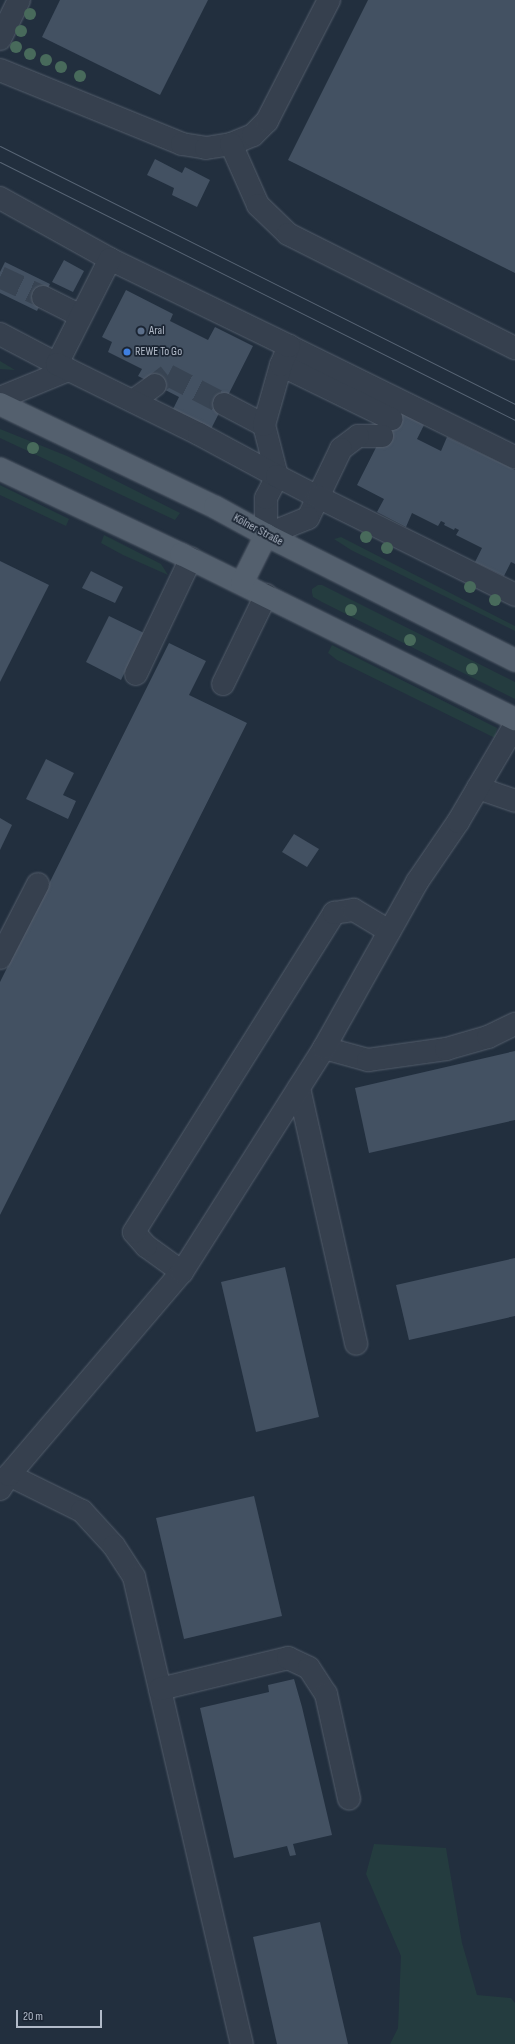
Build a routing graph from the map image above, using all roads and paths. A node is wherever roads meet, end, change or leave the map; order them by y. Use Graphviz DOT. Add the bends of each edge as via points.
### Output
graph roads {
  1 [pos="19,0"];
  2 [pos="329,0"];
  3 [pos="0,40"];
  4 [pos="0,70"];
  5 [pos="232,144"];
  6 [pos="0,198"];
  7 [pos="110,259"];
  8 [pos="43,297"];
  9 [pos="81,316"];
  10 [pos="0,334"];
  11 [pos="515,348"];
  12 [pos="285,356"];
  13 [pos="62,367"];
  14 [pos="155,385"];
  15 [pos="0,398"];
  16 [pos="133,401"];
  17 [pos="0,404"];
  18 [pos="224,404"];
  19 [pos="264,425"];
  20 [pos="515,457"];
  21 [pos="0,469"];
  22 [pos="277,476"];
  23 [pos="318,497"];
  24 [pos="266,535"];
  25 [pos="191,558"];
  26 [pos="242,583"];
  27 [pos="266,595"];
  28 [pos="515,595"];
  29 [pos="515,660"];
  30 [pos="136,674"];
  31 [pos="222,684"];
  32 [pos="515,719"];
  33 [pos="515,725"];
  34 [pos="478,788"];
  35 [pos="515,801"];
  36 [pos="38,884"];
  37 [pos="389,931"];
  38 [pos="0,958"];
  39 [pos="515,1024"];
  40 [pos="324,1048"];
  41 [pos="299,1088"];
  42 [pos="182,1272"];
  43 [pos="356,1344"];
  44 [pos="4,1482"];
  45 [pos="160,1689"];
  46 [pos="349,1799"];
  47 [pos="242,2044"];
  1 -- 3 [label="lane"];
  2 -- 5 [label="lane" via="267,121 253,135"];
  4 -- 5 [label="lane" via="182,144 206,148"];
  5 -- 11 [label="lane" via="258,205 288,234"];
  6 -- 7 [label="lane"];
  7 -- 9 [label="lane"];
  7 -- 12 [label="lane"];
  8 -- 9 [label="lane"];
  9 -- 13 [label="lane"];
  10 -- 13 [label="lane"];
  12 -- 19 [label="lane"];
  12 -- 20 [label="lane"];
  12 -- 23 [label="lane" via="386,427 358,436 341,449"];
  13 -- 15 [label="lane"];
  13 -- 16 [label="lane"];
  14 -- 16 [label="lane"];
  16 -- 22 [label="lane"];
  17 -- 24 [label="main road, Kölner Straße" via="215,507"];
  18 -- 19 [label="lane"];
  19 -- 22 [label="lane"];
  21 -- 25 [label="main road"];
  22 -- 23 [label="lane"];
  22 -- 24 [label="lane" via="266,498"];
  23 -- 24 [label="lane" via="308,518"];
  23 -- 28 [label="lane"];
  24 -- 26 [label="main road"];
  24 -- 29 [label="main road, Kölner Straße"];
  25 -- 26 [label="main road"];
  25 -- 30 [label="lane"];
  26 -- 27 [label="main road"];
  27 -- 31 [label="lane"];
  27 -- 32 [label="main road"];
  33 -- 34 [label="lane"];
  34 -- 35 [label="lane"];
  34 -- 37 [label="lane" via="417,882"];
  36 -- 38 [label="lane"];
  37 -- 40 [label="lane"];
  37 -- 42 [label="lane" via="354,910 334,913 134,1232 146,1246"];
  39 -- 40 [label="lane" via="488,1037 446,1049 368,1060"];
  40 -- 41 [label="lane"];
  41 -- 42 [label="lane"];
  41 -- 43 [label="lane"];
  42 -- 44 [label="lane"];
  44 -- 45 [label="lane" via="82,1511 114,1546 134,1577"];
  45 -- 46 [label="lane" via="288,1658 309,1668 326,1694"];
  45 -- 47 [label="lane"];
}
